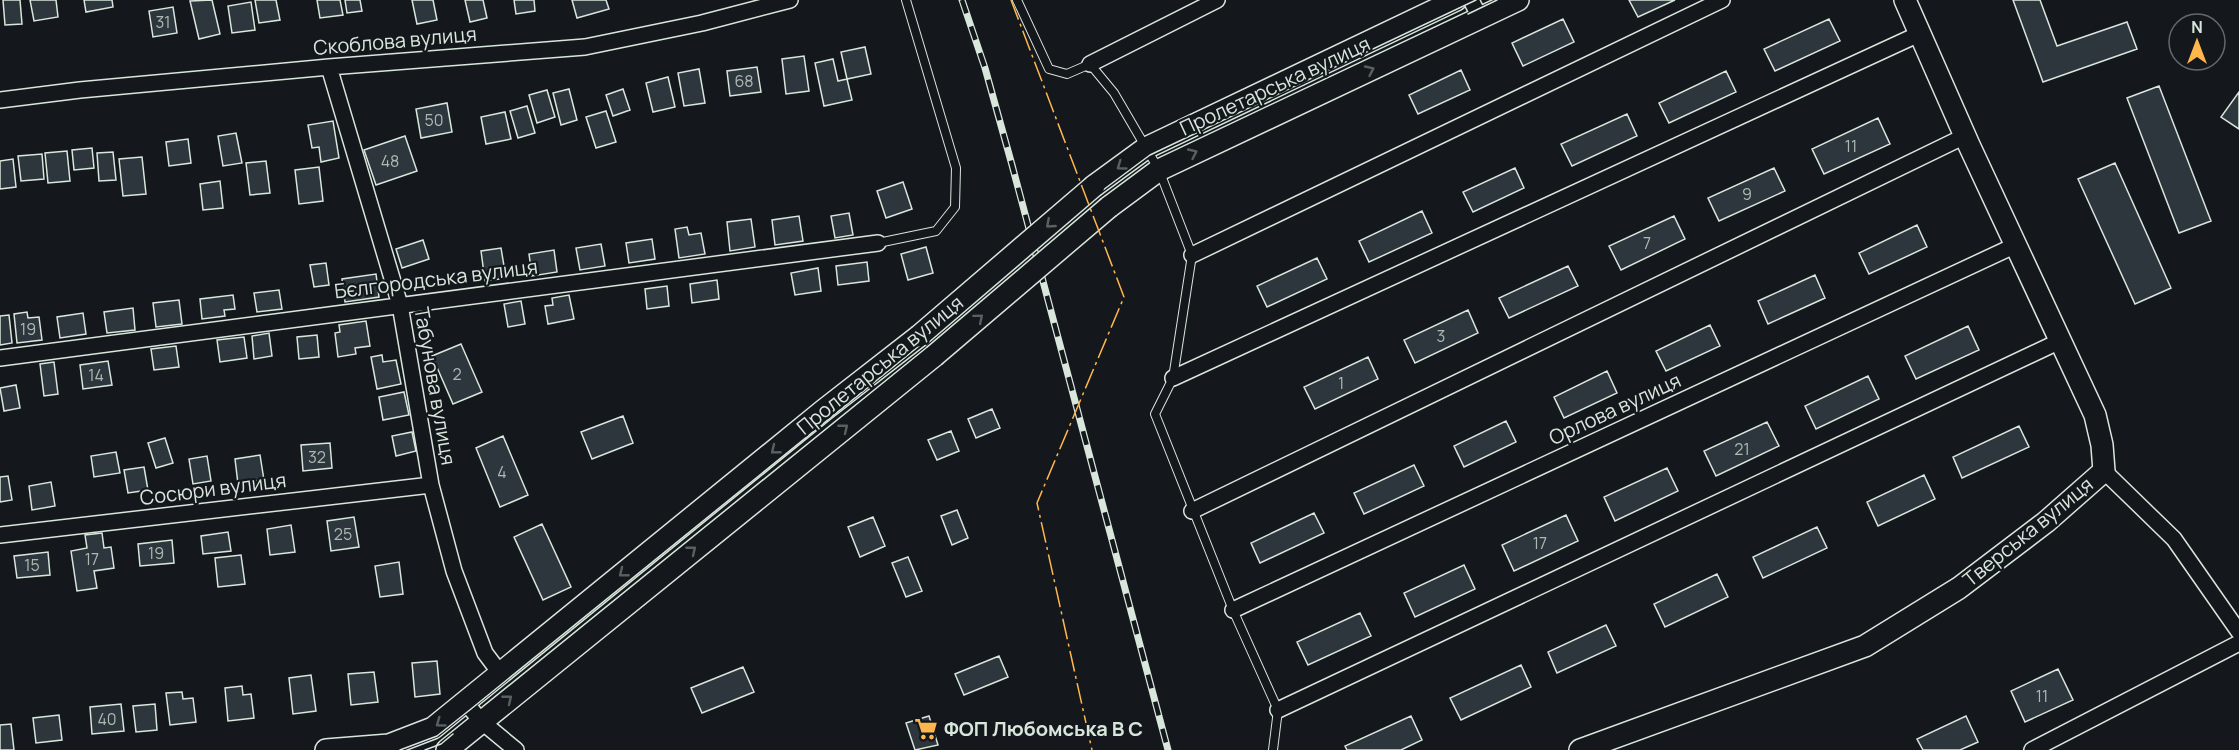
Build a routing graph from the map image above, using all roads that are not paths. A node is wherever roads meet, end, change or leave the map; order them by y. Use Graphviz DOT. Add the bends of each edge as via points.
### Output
graph roads {
  1 [pos="790,0"];
  2 [pos="906,0"];
  3 [pos="1017,0"];
  4 [pos="1217,0"];
  5 [pos="1456,0"];
  6 [pos="1518,0"];
  7 [pos="1722,0"];
  8 [pos="1905,0"];
  9 [pos="1475,9"];
  10 [pos="1919,34"];
  11 [pos="1090,64"];
  12 [pos="329,67"];
  13 [pos="0,100"];
  14 [pos="1965,136"];
  15 [pos="1146,148"];
  16 [pos="1159,170"];
  17 [pos="878,243"];
  18 [pos="2016,245"];
  19 [pos="1192,255"];
  20 [pos="400,304"];
  21 [pos="2060,341"];
  22 [pos="0,358"];
  23 [pos="1173,378"];
  24 [pos="2104,471"];
  25 [pos="431,485"];
  26 [pos="1192,511"];
  27 [pos="0,535"];
  28 [pos="1233,610"];
  29 [pos="2239,632"];
  30 [pos="2239,643"];
  31 [pos="500,674"];
  32 [pos="466,703"];
  33 [pos="1278,710"];
  34 [pos="481,721"];
  35 [pos="326,750"];
  36 [pos="447,750"];
  37 [pos="516,750"];
  38 [pos="1274,750"];
  39 [pos="1580,750"];
  40 [pos="2032,750"];
  1 -- 12 [label="street, Скоблова вулиця" via="585,47"];
  2 -- 17 [label="lane" via="956,168 955,207 936,231"];
  3 -- 11 [label="lane" via="1050,69 1067,74"];
  4 -- 11 [label="street"];
  5 -- 15 [label="main road, Пролетарська вулиця"];
  6 -- 9 [label="main road, Пролетарська вулиця"];
  7 -- 19 [label="street"];
  8 -- 10 [label="main road, Тверська вулиця"];
  16 -- 9 [label="main road, Пролетарська вулиця, one-way"];
  10 -- 14 [label="main road, Тверська вулиця"];
  10 -- 23 [label="street"];
  11 -- 15 [label="lane" via="1114,93"];
  12 -- 13 [label="street, Скоблова вулиця"];
  12 -- 20 [label="street, Табунова вулиця"];
  14 -- 18 [label="main road, Тверська вулиця"];
  14 -- 26 [label="street"];
  15 -- 16 [label="lane"];
  15 -- 31 [label="main road, Пролетарська вулиця, one-way, bridge" via="1094,186 919,336"];
  16 -- 19 [label="lane"];
  34 -- 16 [label="main road, Пролетарська вулиця, one-way, bridge"];
  17 -- 20 [label="street, Бєлгородська вулиця"];
  18 -- 21 [label="main road, Тверська вулиця"];
  18 -- 28 [label="street, Орлова вулиця"];
  19 -- 23 [label="lane"];
  20 -- 22 [label="street, Бєлгородська вулиця"];
  20 -- 25 [label="street, Табунова вулиця"];
  21 -- 24 [label="main road, Тверська вулиця" via="2095,415 2103,445"];
  21 -- 33 [label="street"];
  23 -- 26 [label="lane" via="1155,414"];
  24 -- 29 [label="street" via="2174,539"];
  24 -- 39 [label="main road, Тверська вулиця" via="2046,522 1959,588 1865,646"];
  25 -- 27 [label="street, Сосюри вулиця"];
  25 -- 31 [label="street, Табунова вулиця" via="454,571 485,653"];
  26 -- 28 [label="lane"];
  28 -- 33 [label="lane"];
  30 -- 40 [label="street"];
  31 -- 32 [label="main road, Пролетарська вулиця"];
  32 -- 34 [label="street"];
  32 -- 35 [label="main road, Пролетарська вулиця, one-way" via="433,728 389,745"];
  33 -- 38 [label="lane"];
  34 -- 36 [label="main road, Пролетарська вулиця"];
  34 -- 37 [label="street"];
}
